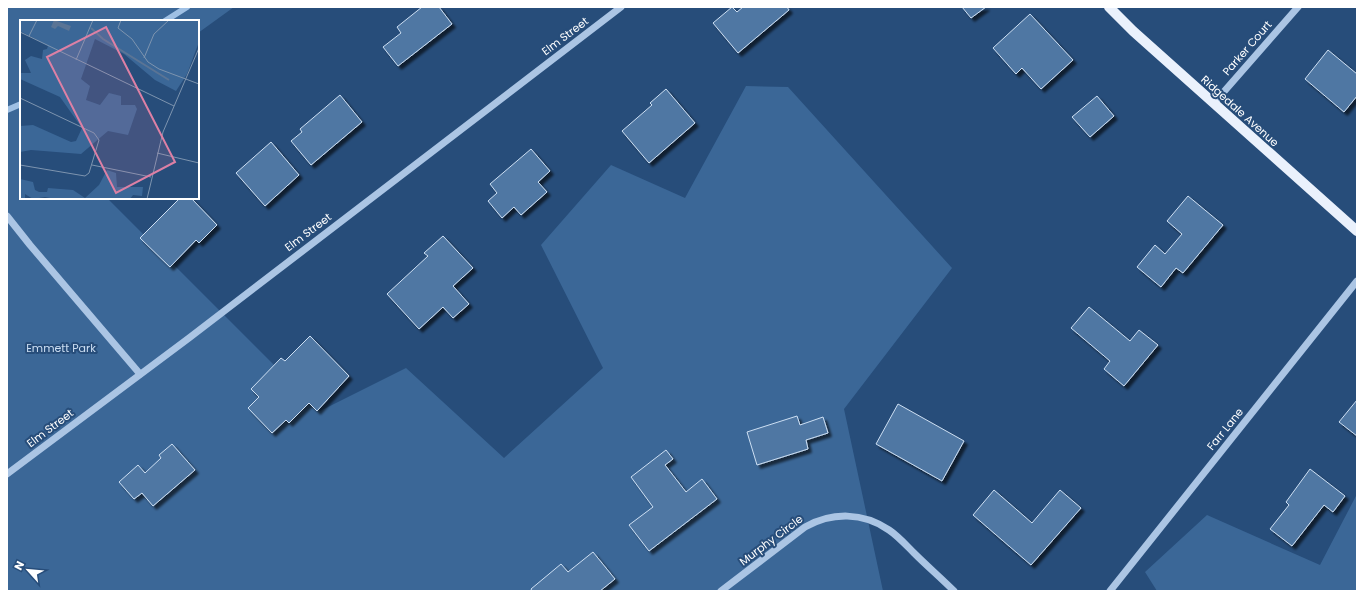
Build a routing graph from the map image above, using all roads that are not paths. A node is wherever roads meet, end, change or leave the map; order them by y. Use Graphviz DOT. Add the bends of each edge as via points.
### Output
graph roads {
  1 [pos="621,7"];
  2 [pos="1109,7"];
  3 [pos="1298,7"];
  4 [pos="1214,103"];
  5 [pos="7,216"];
  6 [pos="1357,231"];
  7 [pos="1357,280"];
  8 [pos="140,374"];
  9 [pos="7,474"];
  10 [pos="721,591"];
  11 [pos="954,591"];
  12 [pos="1110,591"];
  1 -- 8 [label="street, Elm Street"];
  2 -- 4 [label="main road, Ridgedale Avenue"];
  3 -- 4 [label="street, Parker Court"];
  4 -- 6 [label="main road, Ridgedale Avenue"];
  5 -- 8 [label="street"];
  7 -- 12 [label="street, Farr Lane"];
  8 -- 9 [label="street, Elm Street"];
  10 -- 11 [label="street, Murphy Circle" via="805,527 835,516 873,520 890,530"];
}
